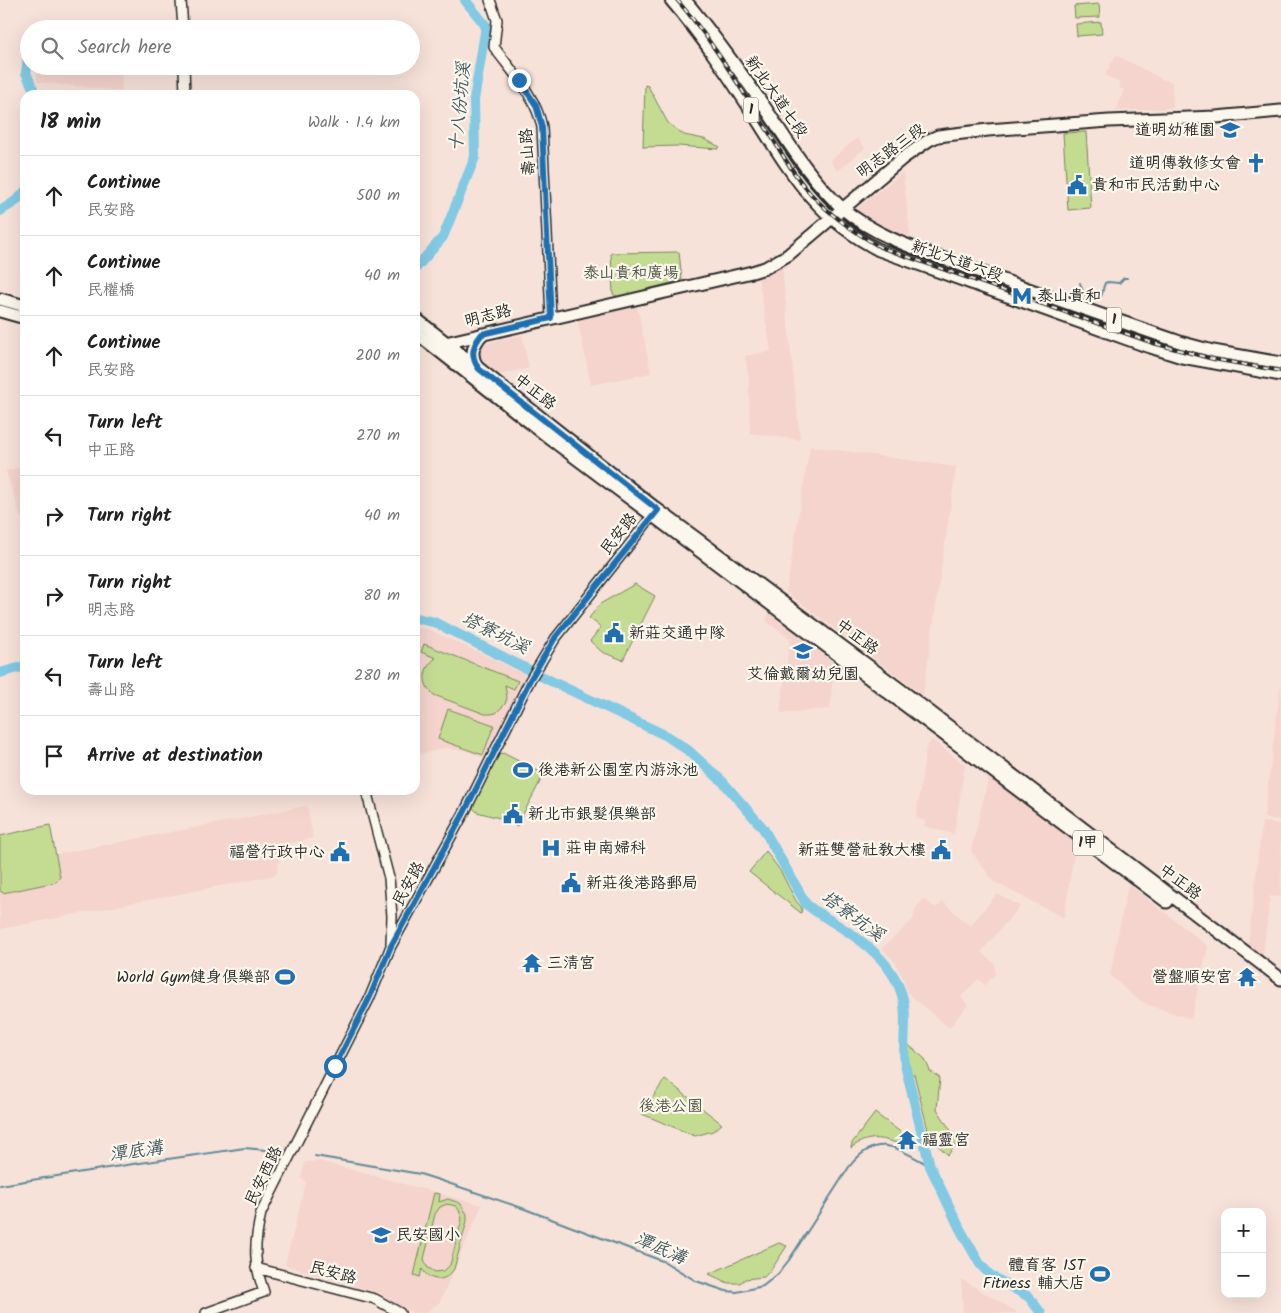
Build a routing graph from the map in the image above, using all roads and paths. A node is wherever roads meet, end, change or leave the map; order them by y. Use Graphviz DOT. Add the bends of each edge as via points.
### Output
graph roads {
  1 [pos="181,0"];
  2 [pos="490,0"];
  3 [pos="671,0"];
  4 [pos="685,0"];
  5 [pos="182,20"];
  6 [pos="184,75"];
  7 [pos="185,90"];
  8 [pos="1281,111"];
  9 [pos="843,209"];
  10 [pos="831,219"];
  11 [pos="0,299"];
  12 [pos="20,305"];
  13 [pos="0,311"];
  14 [pos="20,317"];
  15 [pos="551,318"];
  16 [pos="420,322"];
  17 [pos="482,334"];
  18 [pos="420,336"];
  19 [pos="447,342"];
  20 [pos="432,346"];
  21 [pos="1281,362"];
  22 [pos="479,369"];
  23 [pos="1281,376"];
  24 [pos="655,512"];
  25 [pos="367,795"];
  26 [pos="391,946"];
  27 [pos="1281,979"];
  28 [pos="1281,987"];
  29 [pos="303,1130"];
  30 [pos="256,1268"];
  31 [pos="206,1313"];
  32 [pos="400,1313"];
  1 -- 5 [label="street"];
  2 -- 15 [label="street, 壽山路" via="496,20 494,47 536,105 540,116"];
  3 -- 10 [label="main road, 新北大道七段 / 1" via="720,63 802,188"];
  4 -- 9 [label="main road, 新北大道七段 / 1" via="756,94 807,171"];
  6 -- 7 [label="street"];
  8 -- 9 [label="main road, 明志路三段" via="998,129 938,136 903,158"];
  9 -- 10 [label="main road, 明志路三段"];
  9 -- 21 [label="main road, 新北大道六段 / 1" via="902,242 1066,303 1183,343"];
  10 -- 15 [label="main road, 明志路三段" via="788,255 759,270"];
  10 -- 23 [label="main road, 新北大道六段 / 1" via="878,250 1141,344 1182,357"];
  11 -- 12 [label="main road"];
  13 -- 14 [label="main road"];
  15 -- 17 [label="main road, 明志路"];
  16 -- 19 [label="main road, 中正路 / 1甲"];
  17 -- 19 [label="main road, 明志路"];
  17 -- 22 [label="main road" via="472,355"];
  18 -- 20 [label="main road, 中正路 / 1甲"];
  19 -- 20 [label="main road, 明志路"];
  19 -- 22 [label="main road, 中正路 / 1甲"];
  20 -- 24 [label="main road, 中正路 / 1甲" via="552,440"];
  22 -- 24 [label="main road, 中正路 / 1甲"];
  24 -- 26 [label="street, 民安路" via="548,649"];
  24 -- 27 [label="main road, 中正路 / 1甲" via="901,690"];
  24 -- 28 [label="main road, 中正路 / 1甲"];
  25 -- 26 [label="street" via="389,878"];
  26 -- 29 [label="street, 民安路" via="369,999"];
  29 -- 30 [label="street, 民安西路" via="261,1213 256,1236"];
  30 -- 31 [label="street, 民安西路" via="264,1292"];
  30 -- 32 [label="street, 民安路" via="375,1299"];
}
